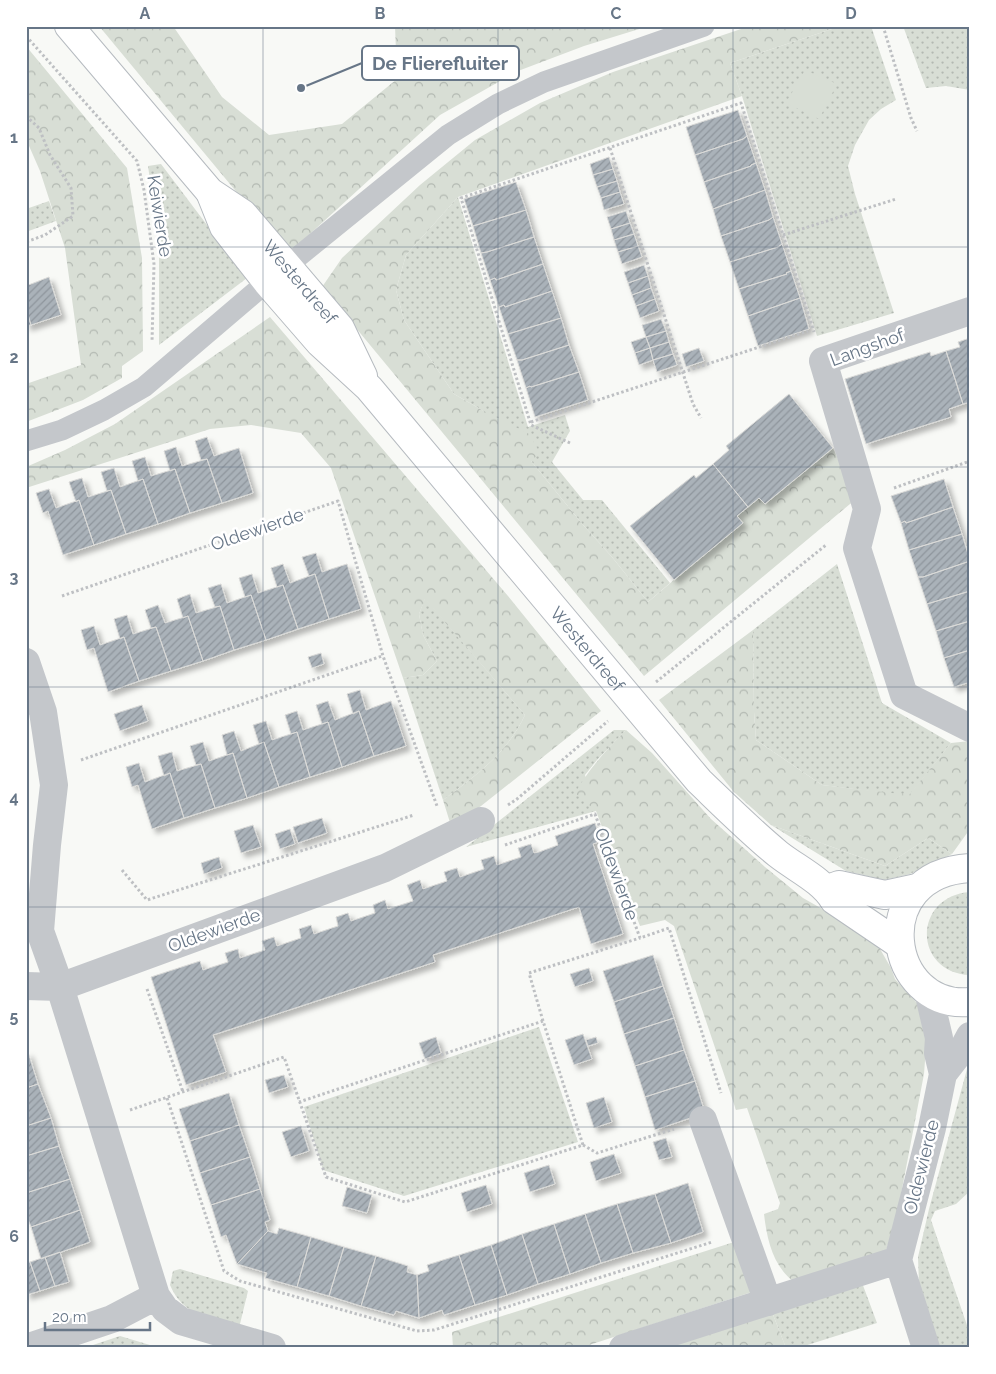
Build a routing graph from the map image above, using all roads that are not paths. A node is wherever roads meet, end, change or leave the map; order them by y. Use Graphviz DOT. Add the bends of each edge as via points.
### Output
graph roads {
  1 [pos="69,26"];
  2 [pos="704,26"];
  3 [pos="277,274"];
  4 [pos="970,311"];
  5 [pos="26,441"];
  6 [pos="26,662"];
  7 [pos="970,728"];
  8 [pos="481,821"];
  9 [pos="964,864"];
  10 [pos="917,888"];
  11 [pos="828,889"];
  12 [pos="899,944"];
  13 [pos="26,986"];
  14 [pos="60,987"];
  15 [pos="928,991"];
  16 [pos="970,1002"];
  17 [pos="970,1036"];
  18 [pos="943,1074"];
  19 [pos="715,1116"];
  20 [pos="898,1260"];
  21 [pos="156,1296"];
  22 [pos="768,1302"];
  23 [pos="26,1348"];
  24 [pos="272,1348"];
  25 [pos="623,1348"];
  26 [pos="926,1348"];
  1 -- 3 [label="main road, Westerdreef" via="210,192 243,214"];
  2 -- 3 [label="lane" via="544,82 498,104 448,135"];
  3 -- 5 [label="lane" via="144,387 71,426"];
  3 -- 11 [label="main road, Westerdreef" via="340,328 369,388 699,781 748,830 792,866"];
  4 -- 7 [label="street, Langshof" via="823,361 867,509 857,548 904,695"];
  6 -- 14 [label="street" via="43,712 54,785 40,931"];
  8 -- 14 [label="street, Oldewierde" via="385,868"];
  9 -- 10 [label="main road" via="933,876"];
  10 -- 11 [label="main road" via="885,895 839,885"];
  10 -- 12 [label="main road" via="906,905 900,924"];
  11 -- 12 [label="main road, Westerdreef" via="834,900"];
  12 -- 15 [label="main road" via="904,962"];
  13 -- 14 [label="street, Oldewierde"];
  14 -- 21 [label="street"];
  15 -- 16 [label="main road" via="945,1000"];
  15 -- 18 [label="street, Oldewierde"];
  17 -- 18 [label="street, Oldewierde"];
  18 -- 20 [label="street, Oldewierde"];
  19 -- 22 [label="street" via="743,1232"];
  20 -- 22 [label="street"];
  20 -- 26 [label="street"];
  21 -- 23 [label="street" via="112,1319"];
  21 -- 24 [label="street" via="164,1309 181,1320"];
  22 -- 25 [label="street"];
}
